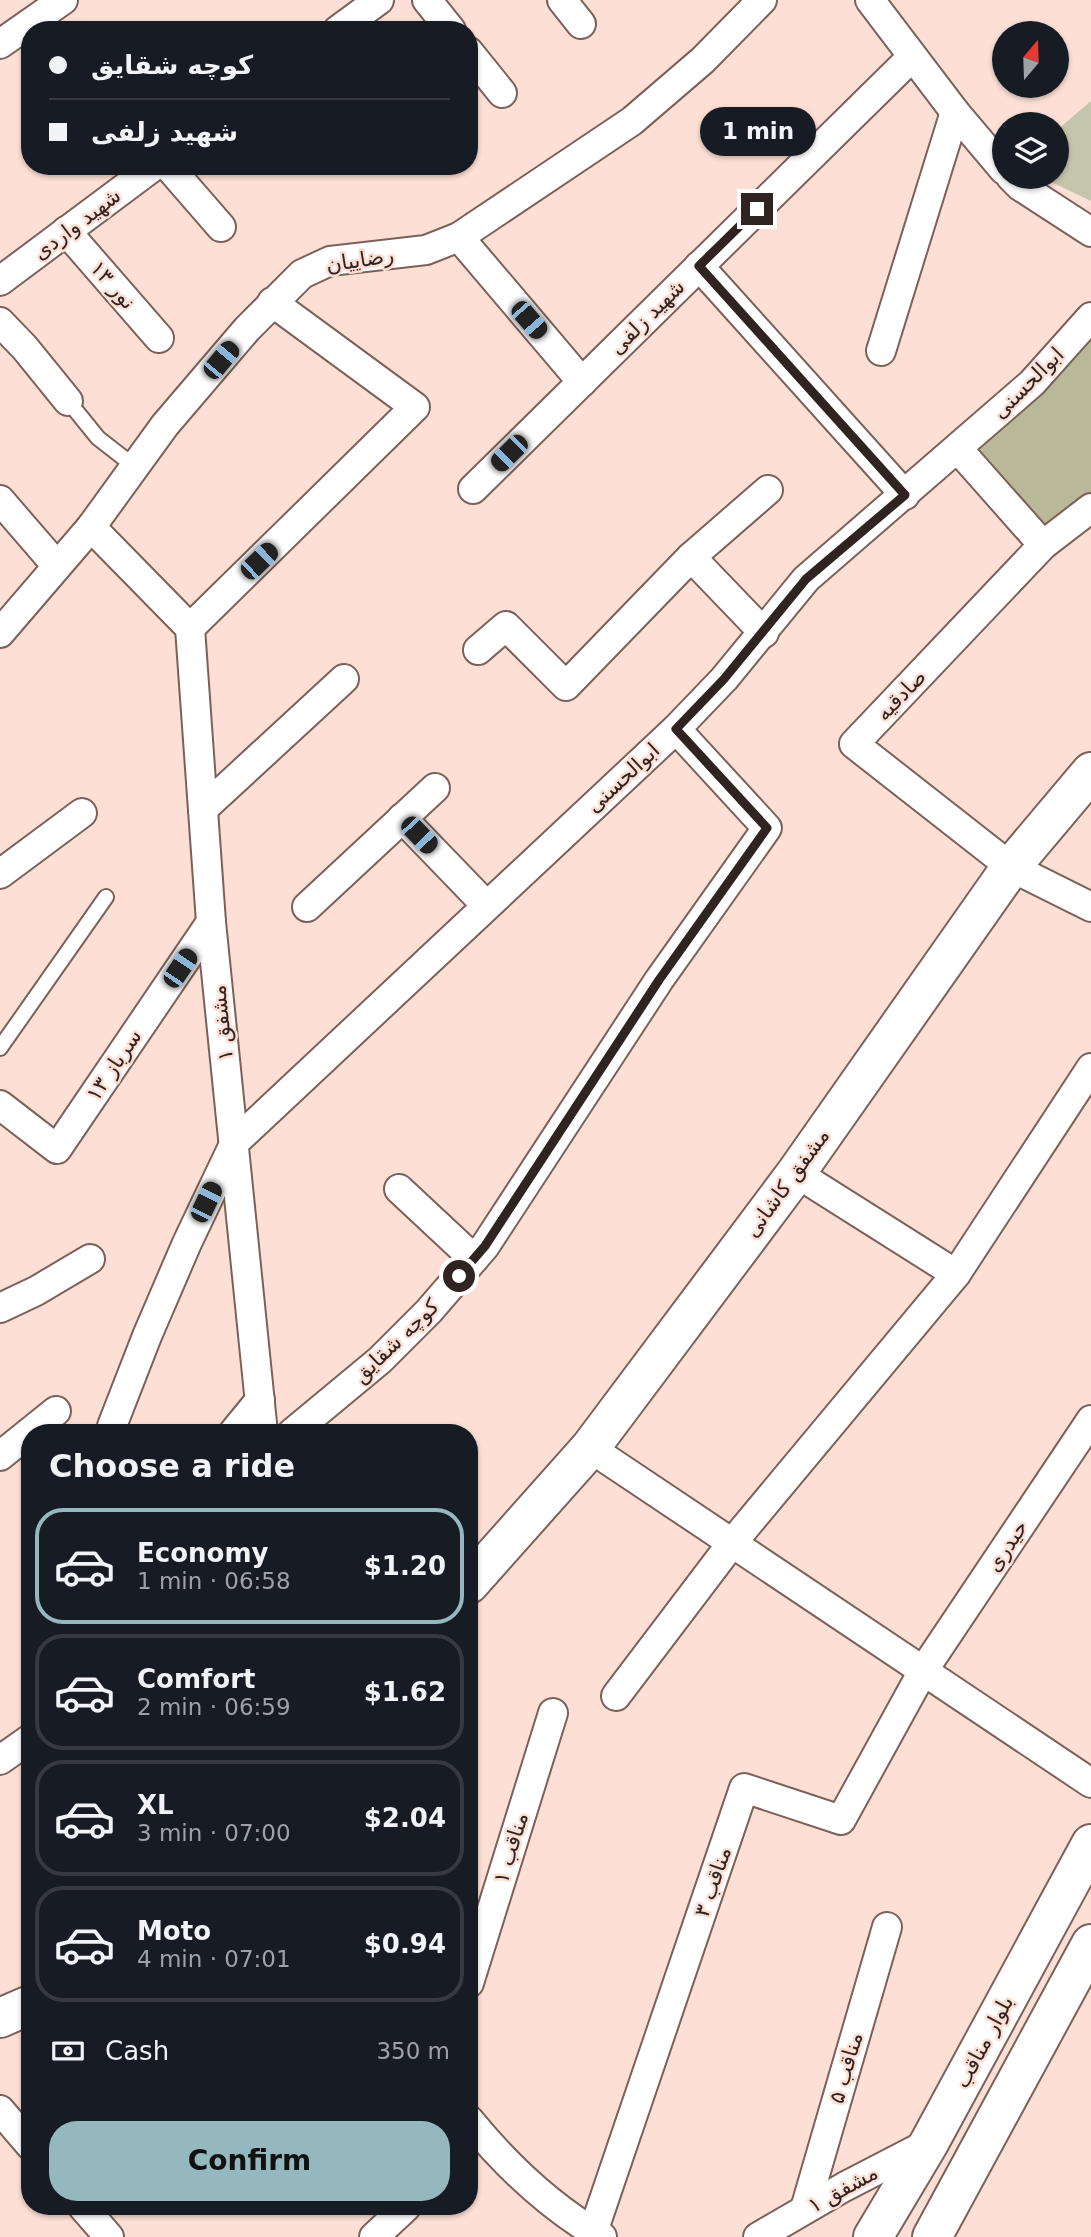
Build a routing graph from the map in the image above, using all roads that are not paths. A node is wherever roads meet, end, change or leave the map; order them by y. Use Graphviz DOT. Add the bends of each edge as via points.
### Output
graph roads {
  1 [pos="63,0"];
  2 [pos="379,0"];
  3 [pos="427,0"];
  4 [pos="562,0"];
  5 [pos="762,0"];
  6 [pos="870,0"];
  7 [pos="33,21"];
  8 [pos="350,21"];
  9 [pos="444,21"];
  10 [pos="581,24"];
  11 [pos="21,29"];
  12 [pos="0,44"];
  13 [pos="912,57"];
  14 [pos="478,63"];
  15 [pos="502,93"];
  16 [pos="955,112"];
  17 [pos="992,156"];
  18 [pos="142,175"];
  19 [pos="176,175"];
  20 [pos="1025,189"];
  21 [pos="221,227"];
  22 [pos="66,231"];
  23 [pos="1091,232"];
  24 [pos="459,237"];
  25 [pos="699,266"];
  26 [pos="0,281"];
  27 [pos="272,302"];
  28 [pos="1091,317"];
  29 [pos="0,322"];
  30 [pos="159,338"];
  31 [pos="881,351"];
  32 [pos="582,382"];
  33 [pos="68,401"];
  34 [pos="958,449"];
  35 [pos="134,466"];
  36 [pos="473,489"];
  37 [pos="768,490"];
  38 [pos="905,495"];
  39 [pos="0,500"];
  40 [pos="1091,508"];
  41 [pos="91,527"];
  42 [pos="1043,545"];
  43 [pos="691,557"];
  44 [pos="57,566"];
  45 [pos="190,628"];
  46 [pos="0,633"];
  47 [pos="764,633"];
  48 [pos="478,650"];
  49 [pos="344,679"];
  50 [pos="676,729"];
  51 [pos="1091,772"];
  52 [pos="435,788"];
  53 [pos="202,809"];
  54 [pos="82,813"];
  55 [pos="402,818"];
  56 [pos="1011,867"];
  57 [pos="0,874"];
  58 [pos="106,897"];
  59 [pos="486,905"];
  60 [pos="307,907"];
  61 [pos="1091,907"];
  62 [pos="211,922"];
  63 [pos="0,1048"];
  64 [pos="1091,1068"];
  65 [pos="0,1105"];
  66 [pos="235,1142"];
  67 [pos="796,1173"];
  68 [pos="399,1189"];
  69 [pos="90,1259"];
  70 [pos="474,1259"];
  71 [pos="956,1274"];
  72 [pos="0,1308"];
  73 [pos="260,1401"];
  74 [pos="56,1411"];
  75 [pos="1091,1420"];
  76 [pos="40,1424"];
  77 [pos="113,1424"];
  78 [pos="241,1424"];
  79 [pos="263,1424"];
  80 [pos="303,1424"];
  81 [pos="21,1439"];
  82 [pos="590,1448"];
  83 [pos="0,1456"];
  84 [pos="732,1543"];
  85 [pos="478,1574"];
  86 [pos="923,1671"];
  87 [pos="616,1696"];
  88 [pos="553,1713"];
  89 [pos="21,1745"];
  90 [pos="0,1760"];
  91 [pos="1091,1783"];
  92 [pos="1091,1844"];
  93 [pos="887,1927"];
  94 [pos="1091,1944"];
  95 [pos="478,1954"];
  96 [pos="21,2009"];
  97 [pos="0,2018"];
  98 [pos="0,2110"];
  99 [pos="21,2134"];
  100 [pos="478,2138"];
  101 [pos="929,2143"];
  102 [pos="805,2210"];
  103 [pos="92,2215"];
  104 [pos="397,2215"];
  105 [pos="562,2227"];
  106 [pos="597,2235"];
  107 [pos="109,2237"];
  108 [pos="374,2237"];
  109 [pos="758,2237"];
  110 [pos="873,2237"];
  111 [pos="932,2237"];
  1 -- 7 [label="street"];
  2 -- 8 [label="street"];
  3 -- 9 [label="street"];
  4 -- 10 [label="street"];
  5 -- 24 [label="street, رضاییان" via="704,60 632,121"];
  6 -- 13 [label="street"];
  11 -- 12 [label="street"];
  13 -- 16 [label="street"];
  13 -- 25 [label="street, شهید زلفی"];
  14 -- 15 [label="street"];
  16 -- 17 [label="street"];
  16 -- 31 [label="street"];
  18 -- 22 [label="street, شهید واردی"];
  19 -- 21 [label="street"];
  20 -- 23 [label="street"];
  22 -- 26 [label="street, شهید واردی"];
  22 -- 30 [label="street, نور ۱۳"];
  24 -- 27 [label="street, رضاییان" via="426,250 330,261 302,274"];
  24 -- 32 [label="street"];
  25 -- 32 [label="street, شهید زلفی"];
  25 -- 38 [label="street"];
  27 -- 35 [label="street, رضاییان"];
  27 -- 45 [label="street" via="415,407"];
  28 -- 34 [label="street, ابوالحسنی" via="1032,383"];
  29 -- 33 [label="street"];
  32 -- 36 [label="street, شهید زلفی"];
  33 -- 35 [label="lane" via="98,438"];
  34 -- 38 [label="street, ابوالحسنی"];
  34 -- 42 [label="street"];
  35 -- 41 [label="street, رضاییان"];
  37 -- 43 [label="street"];
  38 -- 47 [label="street, ابوالحسنی" via="806,579"];
  39 -- 44 [label="street"];
  40 -- 42 [label="street, صادقیه"];
  41 -- 44 [label="street, رضاییان"];
  41 -- 45 [label="street"];
  42 -- 56 [label="street, صادقیه" via="854,744"];
  43 -- 47 [label="street"];
  43 -- 48 [label="street" via="566,686 506,625"];
  44 -- 46 [label="street, رضاییان"];
  45 -- 53 [label="street, مشفق ۱"];
  47 -- 50 [label="street, ابوالحسنی"];
  49 -- 53 [label="street"];
  50 -- 59 [label="street, ابوالحسنی"];
  50 -- 70 [label="street, کوچه شقایق" via="767,828 659,980"];
  51 -- 56 [label="street, مشفق کاشانی"];
  52 -- 55 [label="street"];
  53 -- 62 [label="street, مشفق ۱"];
  54 -- 57 [label="street"];
  55 -- 59 [label="street"];
  55 -- 60 [label="street"];
  56 -- 61 [label="street"];
  56 -- 67 [label="street, مشفق کاشانی"];
  58 -- 63 [label="lane"];
  59 -- 66 [label="street, ابوالحسنی"];
  62 -- 65 [label="street, سرباز ۱۳" via="57,1149"];
  62 -- 66 [label="street, مشفق ۱"];
  64 -- 71 [label="street"];
  66 -- 73 [label="street, مشفق ۱"];
  66 -- 77 [label="street" via="187,1243"];
  67 -- 71 [label="street"];
  67 -- 82 [label="street, مشفق کاشانی"];
  68 -- 70 [label="street"];
  69 -- 72 [label="street"];
  70 -- 80 [label="street, کوچه شقایق" via="380,1360"];
  71 -- 84 [label="street"];
  73 -- 78 [label="street"];
  73 -- 79 [label="street, مشفق ۱"];
  74 -- 76 [label="street"];
  75 -- 86 [label="street, حیدری"];
  81 -- 83 [label="street"];
  82 -- 84 [label="street"];
  82 -- 85 [label="street, مشفق کاشانی"];
  84 -- 86 [label="street"];
  84 -- 87 [label="street"];
  86 -- 91 [label="street"];
  86 -- 106 [label="street, مناقب ۳" via="841,1820 744,1788"];
  88 -- 95 [label="street, مناقب ۱"];
  89 -- 90 [label="street"];
  92 -- 101 [label="street, بلوار مناقب"];
  93 -- 102 [label="street, مناقب ۵"];
  94 -- 111 [label="street"];
  96 -- 97 [label="street"];
  98 -- 99 [label="street"];
  100 -- 105 [label="street" via="516,2172"];
  101 -- 102 [label="street, مشفق ۱"];
  101 -- 110 [label="street, بلوار مناقب"];
  102 -- 109 [label="street, مشفق ۱"];
  103 -- 107 [label="street"];
  104 -- 108 [label="street"];
  105 -- 106 [label="street"];
}
